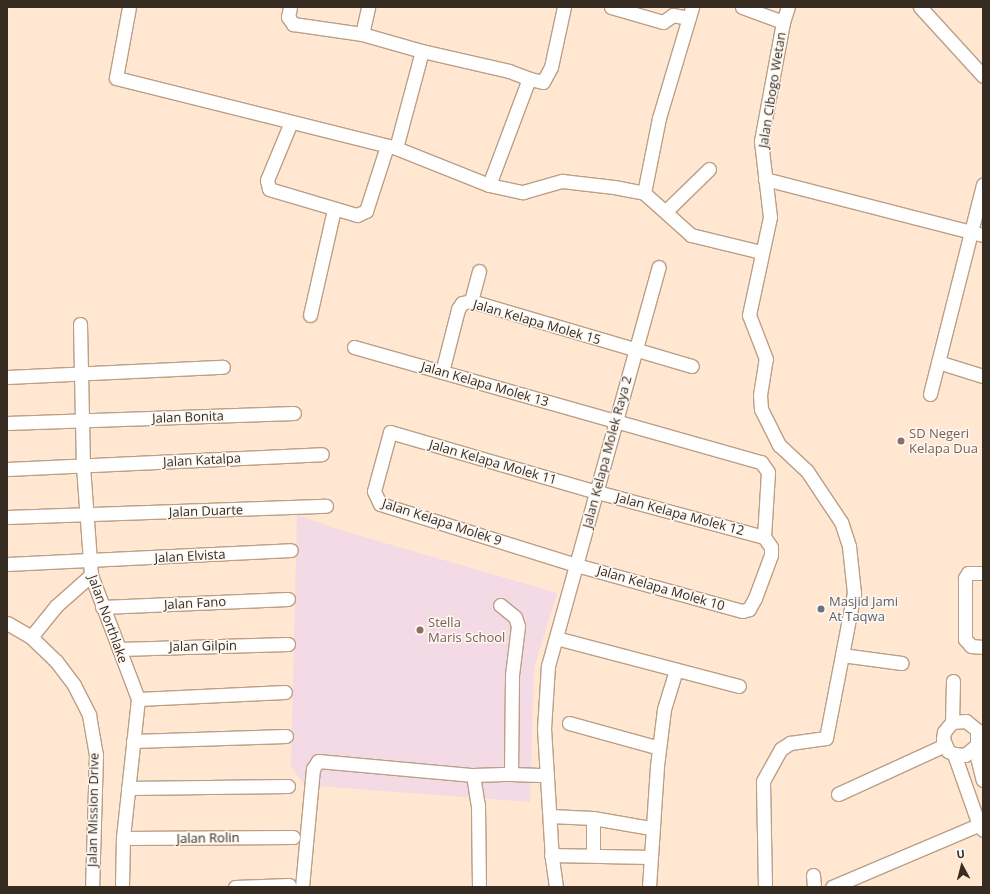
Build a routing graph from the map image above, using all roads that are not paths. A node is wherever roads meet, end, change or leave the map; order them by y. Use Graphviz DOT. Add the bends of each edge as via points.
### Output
graph roads {
  1 [pos="129,7"];
  2 [pos="290,7"];
  3 [pos="368,7"];
  4 [pos="564,7"];
  5 [pos="611,7"];
  6 [pos="742,7"];
  7 [pos="788,7"];
  8 [pos="920,7"];
  9 [pos="691,13"];
  10 [pos="783,22"];
  11 [pos="362,34"];
  12 [pos="422,51"];
  13 [pos="983,76"];
  14 [pos="530,79"];
  15 [pos="291,122"];
  16 [pos="391,147"];
  17 [pos="709,169"];
  18 [pos="765,179"];
  19 [pos="488,185"];
  20 [pos="983,185"];
  21 [pos="644,193"];
  22 [pos="334,209"];
  23 [pos="666,211"];
  24 [pos="970,232"];
  25 [pos="983,235"];
  26 [pos="761,252"];
  27 [pos="659,266"];
  28 [pos="479,271"];
  29 [pos="471,301"];
  30 [pos="310,315"];
  31 [pos="80,324"];
  32 [pos="354,347"];
  33 [pos="636,350"];
  34 [pos="938,362"];
  35 [pos="692,366"];
  36 [pos="223,367"];
  37 [pos="442,372"];
  38 [pos="82,374"];
  39 [pos="983,376"];
  40 [pos="7,377"];
  41 [pos="930,394"];
  42 [pos="294,412"];
  43 [pos="82,421"];
  44 [pos="616,422"];
  45 [pos="7,423"];
  46 [pos="390,432"];
  47 [pos="322,454"];
  48 [pos="83,466"];
  49 [pos="7,469"];
  50 [pos="596,492"];
  51 [pos="326,506"];
  52 [pos="86,515"];
  53 [pos="7,517"];
  54 [pos="764,537"];
  55 [pos="290,550"];
  56 [pos="90,561"];
  57 [pos="7,564"];
  58 [pos="576,564"];
  59 [pos="978,572"];
  60 [pos="91,576"];
  61 [pos="288,599"];
  62 [pos="500,605"];
  63 [pos="102,607"];
  64 [pos="7,623"];
  65 [pos="31,636"];
  66 [pos="556,638"];
  67 [pos="288,644"];
  68 [pos="977,646"];
  69 [pos="119,649"];
  70 [pos="842,655"];
  71 [pos="901,663"];
  72 [pos="676,670"];
  73 [pos="953,681"];
  74 [pos="739,686"];
  75 [pos="285,692"];
  76 [pos="138,699"];
  77 [pos="952,722"];
  78 [pos="570,723"];
  79 [pos="980,730"];
  80 [pos="286,736"];
  81 [pos="134,741"];
  82 [pos="659,748"];
  83 [pos="975,749"];
  84 [pos="949,750"];
  85 [pos="511,774"];
  86 [pos="473,775"];
  87 [pos="547,775"];
  88 [pos="983,780"];
  89 [pos="288,786"];
  90 [pos="128,788"];
  91 [pos="838,794"];
  92 [pos="550,816"];
  93 [pos="593,818"];
  94 [pos="982,826"];
  95 [pos="651,828"];
  96 [pos="293,837"];
  97 [pos="123,838"];
  98 [pos="593,855"];
  99 [pos="552,857"];
  100 [pos="650,858"];
  101 [pos="288,885"];
  102 [pos="92,887"];
  103 [pos="122,887"];
  104 [pos="235,887"];
  105 [pos="302,887"];
  106 [pos="479,887"];
  107 [pos="548,887"];
  108 [pos="556,887"];
  109 [pos="650,887"];
  110 [pos="764,887"];
  111 [pos="832,887"];
  1 -- 15 [label="street" via="116,78"];
  2 -- 11 [label="street" via="288,17 293,24"];
  3 -- 11 [label="street"];
  4 -- 14 [label="street" via="551,67 543,82"];
  5 -- 9 [label="street" via="663,22 673,15"];
  6 -- 10 [label="street"];
  7 -- 10 [label="street, Jalan Cibogo Wetan"];
  8 -- 13 [label="street"];
  9 -- 21 [label="street" via="659,118"];
  10 -- 18 [label="street, Jalan Cibogo Wetan" via="761,141"];
  11 -- 12 [label="street"];
  12 -- 14 [label="street" via="509,71"];
  12 -- 16 [label="street"];
  14 -- 19 [label="street"];
  15 -- 16 [label="street"];
  15 -- 22 [label="street" via="267,180 268,186 271,190"];
  16 -- 19 [label="street"];
  16 -- 22 [label="street" via="365,213 357,215"];
  17 -- 23 [label="street"];
  18 -- 24 [label="street"];
  18 -- 26 [label="street, Jalan Cibogo Wetan" via="770,217"];
  19 -- 21 [label="street" via="527,192 562,182"];
  20 -- 24 [label="street"];
  21 -- 23 [label="street"];
  22 -- 30 [label="street"];
  23 -- 26 [label="street" via="679,227 691,235"];
  24 -- 25 [label="street"];
  24 -- 34 [label="street"];
  26 -- 70 [label="street, Jalan Cibogo Wetan" via="748,315 766,359 760,404 776,441 806,471 846,532 854,593"];
  27 -- 33 [label="street, Jalan Kelapa Molek Raya 2"];
  28 -- 29 [label="street"];
  29 -- 33 [label="street, Jalan Kelapa Molek 15"];
  29 -- 37 [label="street, Jalan Kelapa Molek 15" via="462,304 458,309"];
  31 -- 38 [label="street, Jalan Northlake"];
  32 -- 37 [label="street, Jalan Kelapa Molek 13"];
  33 -- 35 [label="street, Jalan Kelapa Molek 15"];
  33 -- 44 [label="street, Jalan Kelapa Molek Raya 2"];
  34 -- 39 [label="street"];
  34 -- 41 [label="street"];
  36 -- 38 [label="street"];
  37 -- 44 [label="street, Jalan Kelapa Molek 13"];
  38 -- 40 [label="street"];
  38 -- 43 [label="street, Jalan Northlake"];
  42 -- 43 [label="street, Jalan Bonita"];
  43 -- 45 [label="street, Jalan Bonita"];
  43 -- 48 [label="street, Jalan Northlake"];
  44 -- 50 [label="street, Jalan Kelapa Molek Raya 2"];
  44 -- 54 [label="street, Jalan Kelapa Molek 13" via="761,462 766,466 768,474"];
  46 -- 50 [label="street, Jalan Kelapa Molek 11"];
  46 -- 58 [label="street, Jalan Kelapa Molek 9" via="374,491 380,504"];
  47 -- 48 [label="street, Jalan Katalpa"];
  48 -- 49 [label="street, Jalan Katalpa"];
  48 -- 52 [label="street, Jalan Northlake"];
  50 -- 54 [label="street, Jalan Kelapa Molek 12"];
  50 -- 58 [label="street, Jalan Kelapa Molek Raya 2"];
  51 -- 52 [label="street, Jalan Duarte"];
  52 -- 53 [label="street, Jalan Duarte"];
  52 -- 56 [label="street, Jalan Northlake"];
  54 -- 58 [label="street, Jalan Kelapa Molek 10" via="771,555 755,598 746,610"];
  55 -- 56 [label="street, Jalan Elvista"];
  56 -- 57 [label="street, Jalan Elvista"];
  56 -- 60 [label="street, Jalan Northlake"];
  58 -- 66 [label="street, Jalan Kelapa Molek Raya 2"];
  59 -- 68 [label="street" via="968,573 965,578 965,639"];
  60 -- 63 [label="street, Jalan Northlake"];
  60 -- 65 [label="street" via="56,606"];
  61 -- 63 [label="street, Jalan Fano"];
  62 -- 85 [label="street" via="516,617 518,626 512,676"];
  63 -- 69 [label="street, Jalan Northlake"];
  64 -- 65 [label="street, Jalan Mission Drive"];
  65 -- 102 [label="street, Jalan Mission Drive" via="56,661 74,685 89,715 96,755"];
  66 -- 72 [label="street"];
  66 -- 87 [label="street, Jalan Kelapa Molek Raya 2" via="548,666 544,729"];
  67 -- 69 [label="street, Jalan Gilpin"];
  69 -- 76 [label="street, Jalan Northlake"];
  70 -- 71 [label="street"];
  70 -- 110 [label="street, Jalan Cibogo Wetan" via="826,738 790,743 781,749 763,781"];
  72 -- 74 [label="street"];
  72 -- 82 [label="street" via="664,709"];
  73 -- 77 [label="street"];
  75 -- 76 [label="street"];
  76 -- 81 [label="street, Jalan Northlake"];
  77 -- 79 [label="street" via="966,720"];
  77 -- 84 [label="street" via="944,732"];
  78 -- 82 [label="street"];
  79 -- 83 [label="street"];
  80 -- 81 [label="street"];
  81 -- 90 [label="street, Jalan Northlake"];
  82 -- 95 [label="street"];
  83 -- 84 [label="street" via="965,755"];
  83 -- 88 [label="street"];
  84 -- 91 [label="street"];
  84 -- 94 [label="street"];
  85 -- 86 [label="street"];
  85 -- 87 [label="street"];
  86 -- 105 [label="street" via="318,760 313,769"];
  86 -- 106 [label="street" via="478,805"];
  87 -- 92 [label="street, Jalan Kelapa Molek Raya 2"];
  89 -- 90 [label="street"];
  90 -- 97 [label="street, Jalan Northlake"];
  92 -- 93 [label="street"];
  92 -- 99 [label="street, Jalan Kelapa Molek Raya 2"];
  93 -- 95 [label="street"];
  93 -- 98 [label="street"];
  94 -- 111 [label="street"];
  95 -- 100 [label="street"];
  96 -- 97 [label="street, Jalan Rolin"];
  97 -- 103 [label="street, Jalan Northlake"];
  98 -- 99 [label="street"];
  98 -- 100 [label="street"];
  99 -- 107 [label="street"];
  99 -- 108 [label="street"];
  100 -- 109 [label="street"];
  101 -- 104 [label="street"];
}
